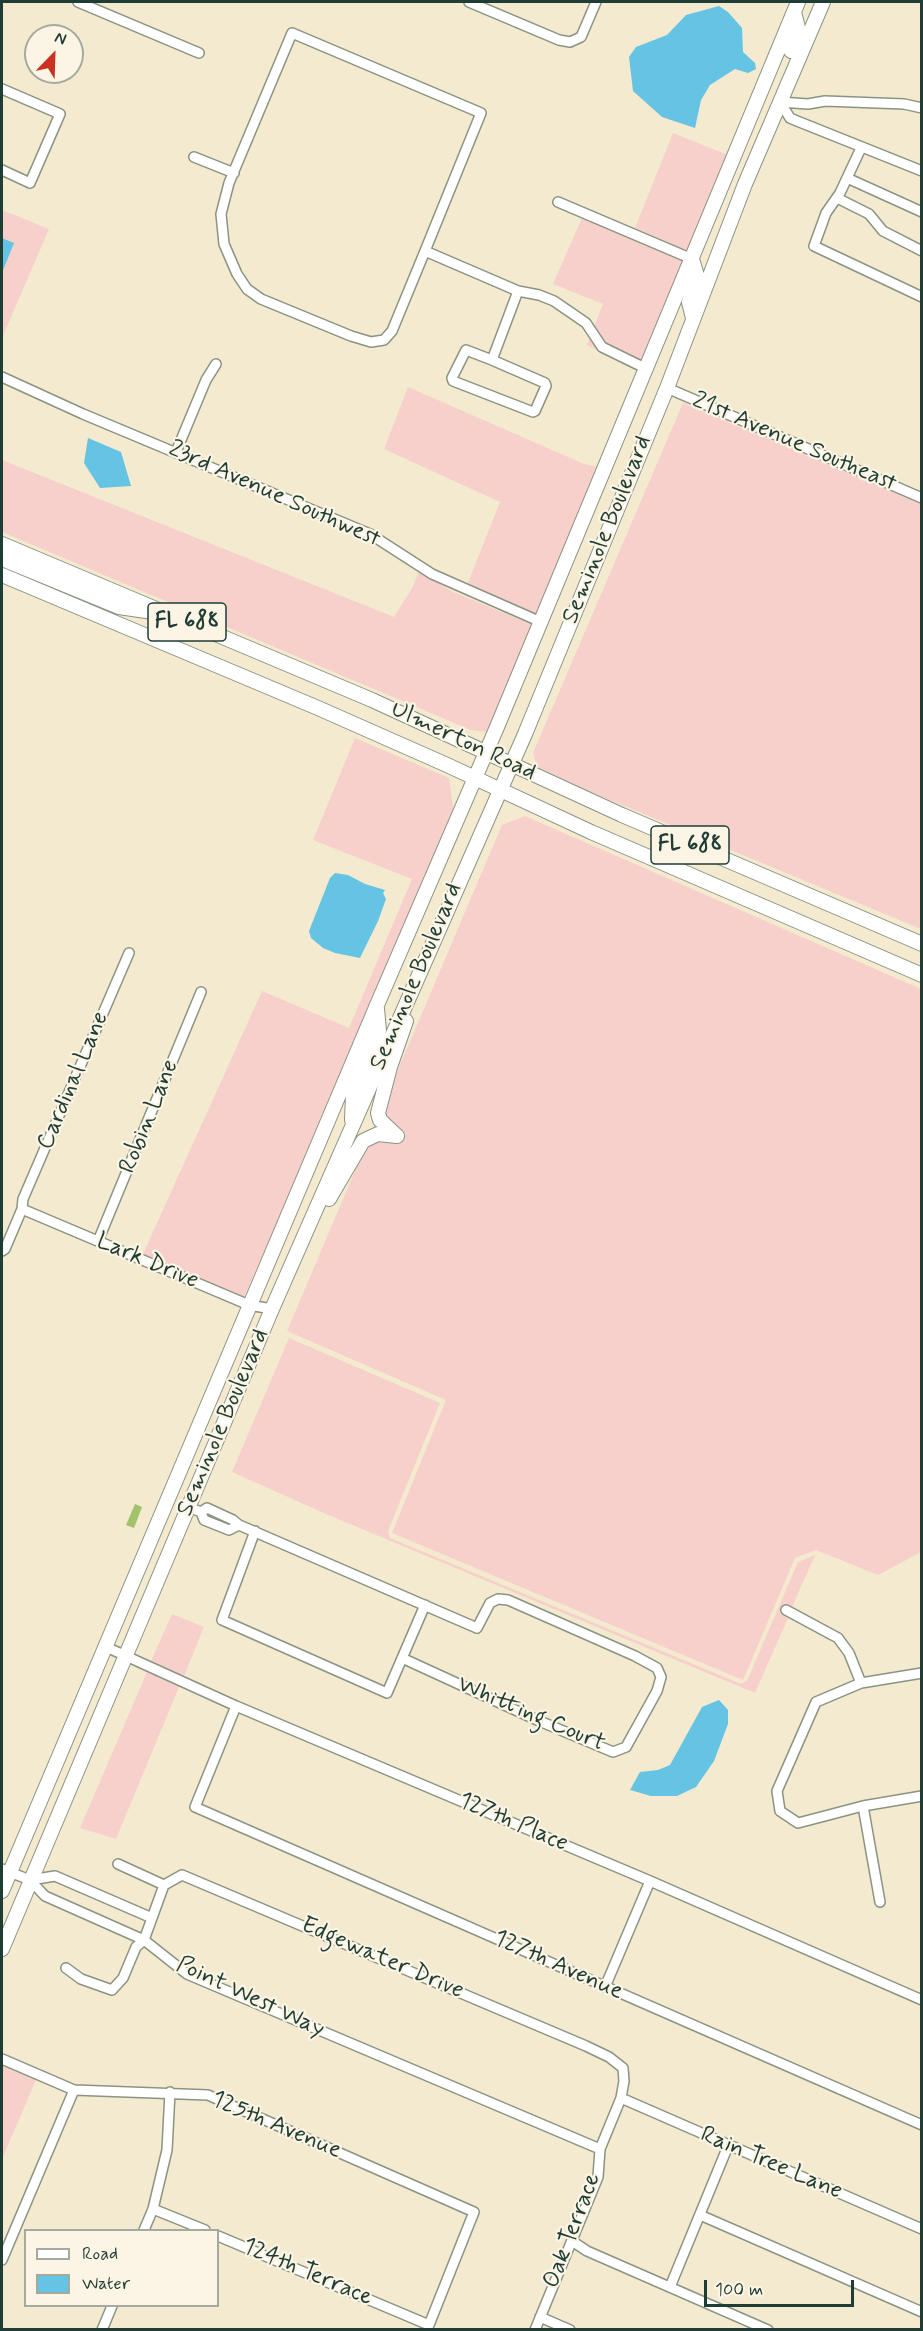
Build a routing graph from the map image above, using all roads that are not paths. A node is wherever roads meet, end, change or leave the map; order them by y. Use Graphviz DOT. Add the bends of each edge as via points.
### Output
graph roads {
  1 [pos="78,2"];
  2 [pos="469,2"];
  3 [pos="596,2"];
  4 [pos="823,2"];
  5 [pos="796,7"];
  6 [pos="199,53"];
  7 [pos="2,88"];
  8 [pos="780,102"];
  9 [pos="921,108"];
  10 [pos="751,114"];
  11 [pos="861,148"];
  12 [pos="194,157"];
  13 [pos="2,170"];
  14 [pos="921,171"];
  15 [pos="234,172"];
  16 [pos="847,178"];
  17 [pos="745,184"];
  18 [pos="837,198"];
  19 [pos="558,202"];
  20 [pos="921,212"];
  21 [pos="425,251"];
  22 [pos="921,251"];
  23 [pos="692,260"];
  24 [pos="518,291"];
  25 [pos="921,297"];
  26 [pos="693,318"];
  27 [pos="492,360"];
  28 [pos="216,364"];
  29 [pos="647,369"];
  30 [pos="2,377"];
  31 [pos="667,388"];
  32 [pos="176,452"];
  33 [pos="921,498"];
  34 [pos="2,544"];
  35 [pos="2,559"];
  36 [pos="2,575"];
  37 [pos="170,614"];
  38 [pos="541,622"];
  39 [pos="486,752"];
  40 [pos="512,764"];
  41 [pos="475,777"];
  42 [pos="500,789"];
  43 [pos="921,944"];
  44 [pos="129,953"];
  45 [pos="422,967"];
  46 [pos="921,975"];
  47 [pos="201,992"];
  48 [pos="377,1005"];
  49 [pos="352,1128"];
  50 [pos="22,1209"];
  51 [pos="98,1241"];
  52 [pos="2,1251"];
  53 [pos="298,1252"];
  54 [pos="249,1305"];
  55 [pos="272,1309"];
  56 [pos="195,1510"];
  57 [pos="228,1517"];
  58 [pos="238,1525"];
  59 [pos="224,1528"];
  60 [pos="255,1531"];
  61 [pos="425,1605"];
  62 [pos="786,1610"];
  63 [pos="104,1646"];
  64 [pos="126,1656"];
  65 [pos="402,1658"];
  66 [pos="921,1673"];
  67 [pos="861,1683"];
  68 [pos="236,1706"];
  69 [pos="921,1796"];
  70 [pos="863,1806"];
  71 [pos="118,1864"];
  72 [pos="6,1870"];
  73 [pos="30,1880"];
  74 [pos="650,1881"];
  75 [pos="164,1885"];
  76 [pos="2,1891"];
  77 [pos="880,1902"];
  78 [pos="152,1918"];
  79 [pos="144,1940"];
  80 [pos="2,1948"];
  81 [pos="66,1968"];
  82 [pos="605,1987"];
  83 [pos="921,2000"];
  84 [pos="2,2059"];
  85 [pos="74,2090"];
  86 [pos="170,2092"];
  87 [pos="621,2098"];
  88 [pos="921,2125"];
  89 [pos="728,2146"];
  90 [pos="600,2149"];
  91 [pos="153,2209"];
  92 [pos="700,2215"];
  93 [pos="144,2229"];
  94 [pos="203,2229"];
  95 [pos="921,2229"];
  96 [pos="219,2236"];
  97 [pos="572,2241"];
  98 [pos="2,2260"];
  99 [pos="670,2287"];
  100 [pos="112,2307"];
  101 [pos="921,2312"];
  102 [pos="540,2317"];
  103 [pos="429,2325"];
  104 [pos="102,2330"];
  105 [pos="535,2330"];
  106 [pos="570,2330"];
  107 [pos="768,2330"];
  1 -- 6 [label="street"];
  2 -- 3 [label="street" via="570,42 581,37"];
  4 -- 8 [label="main road, Seminole Boulevard"];
  5 -- 8 [label="main road" via="797,36 781,78"];
  5 -- 10 [label="main road, Seminole Boulevard"];
  7 -- 13 [label="street" via="60,114 30,183"];
  8 -- 9 [label="street" via="836,101"];
  8 -- 11 [label="street" via="790,118"];
  8 -- 17 [label="main road, Seminole Boulevard"];
  10 -- 17 [label="main road" via="758,131 744,169"];
  10 -- 23 [label="main road, Seminole Boulevard"];
  11 -- 14 [label="street"];
  11 -- 16 [label="street"];
  12 -- 15 [label="street"];
  15 -- 21 [label="street" via="221,214 224,244 247,289 351,336 371,342 384,340 392,331"];
  15 -- 21 [label="street" via="292,33 481,113"];
  16 -- 18 [label="street"];
  16 -- 20 [label="street"];
  17 -- 26 [label="main road, Seminole Boulevard"];
  18 -- 22 [label="street" via="869,213 883,231"];
  18 -- 25 [label="street" via="826,213 814,246"];
  19 -- 23 [label="street"];
  21 -- 24 [label="street"];
  23 -- 26 [label="main road" via="697,276 689,302"];
  23 -- 29 [label="main road, Seminole Boulevard"];
  24 -- 27 [label="street"];
  24 -- 29 [label="street" via="554,301 586,323 602,347"];
  26 -- 31 [label="main road, Seminole Boulevard"];
  27 -- 27 [label="street" via="465,350 453,381 536,411 545,383"];
  28 -- 32 [label="street"];
  29 -- 31 [label="main road"];
  29 -- 38 [label="main road, Seminole Boulevard"];
  30 -- 32 [label="street, 23rd Avenue Southwest"];
  31 -- 33 [label="street, 21st Avenue Southeast"];
  31 -- 40 [label="main road, Seminole Boulevard"];
  32 -- 38 [label="street, 23rd Avenue Southwest" via="370,534 440,578"];
  34 -- 37 [label="main road, Ulmerton Road / FL 688"];
  35 -- 37 [label="main road" via="119,607"];
  36 -- 41 [label="main road, Ulmerton Road / FL 688"];
  37 -- 39 [label="main road, Ulmerton Road / FL 688"];
  38 -- 39 [label="main road, Seminole Boulevard"];
  39 -- 40 [label="main road, Ulmerton Road / FL 688"];
  39 -- 41 [label="main road, Seminole Boulevard"];
  40 -- 42 [label="main road, Seminole Boulevard"];
  40 -- 43 [label="main road, Ulmerton Road / FL 688"];
  41 -- 42 [label="main road, Ulmerton Road / FL 688"];
  41 -- 48 [label="main road, Seminole Boulevard"];
  42 -- 45 [label="main road, Seminole Boulevard"];
  42 -- 46 [label="main road, Ulmerton Road / FL 688"];
  44 -- 50 [label="street, Cardinal Lane"];
  45 -- 49 [label="main road, Seminole Boulevard"];
  45 -- 53 [label="main road" via="379,1104 380,1120 397,1136 378,1134 363,1141"];
  47 -- 51 [label="street, Robin Lane"];
  48 -- 49 [label="main road" via="379,1031 353,1096"];
  48 -- 54 [label="main road, Seminole Boulevard"];
  49 -- 53 [label="main road, Seminole Boulevard"];
  50 -- 51 [label="street, Lark Drive"];
  50 -- 52 [label="street, Cardinal Lane"];
  51 -- 54 [label="street, Lark Drive"];
  53 -- 55 [label="main road, Seminole Boulevard"];
  54 -- 55 [label="street, Lark Drive"];
  54 -- 63 [label="main road, Seminole Boulevard"];
  55 -- 56 [label="main road, Seminole Boulevard"];
  56 -- 57 [label="street, Whitting Court" via="207,1508"];
  56 -- 59 [label="street" via="204,1520"];
  56 -- 64 [label="main road, Seminole Boulevard"];
  57 -- 58 [label="street, Whitting Court"];
  57 -- 59 [label="street"];
  58 -- 59 [label="street" via="229,1530"];
  58 -- 60 [label="street, Whitting Court"];
  60 -- 61 [label="street, Whitting Court"];
  60 -- 65 [label="street" via="222,1620 387,1693"];
  61 -- 65 [label="street"];
  61 -- 65 [label="street, Whitting Court" via="477,1628 490,1603 508,1600 657,1668 661,1677 657,1691 626,1747 613,1752"];
  62 -- 67 [label="street" via="838,1638"];
  63 -- 64 [label="street, 127th Place"];
  63 -- 72 [label="main road, Seminole Boulevard"];
  64 -- 68 [label="street, 127th Place"];
  64 -- 73 [label="main road, Seminole Boulevard"];
  66 -- 67 [label="street"];
  67 -- 70 [label="street" via="816,1702 777,1791 780,1811 798,1823"];
  68 -- 74 [label="street, 127th Place"];
  68 -- 82 [label="street, 127th Avenue" via="195,1807"];
  69 -- 70 [label="street"];
  70 -- 77 [label="street"];
  71 -- 75 [label="street"];
  72 -- 73 [label="street"];
  72 -- 76 [label="main road, Seminole Boulevard"];
  73 -- 78 [label="street" via="55,1876"];
  73 -- 79 [label="street, Point West Way" via="45,1896"];
  73 -- 80 [label="main road, Seminole Boulevard"];
  74 -- 82 [label="street"];
  74 -- 83 [label="street, 127th Place"];
  75 -- 78 [label="street"];
  75 -- 87 [label="street, Edgewater Drive" via="182,1875 586,2046 623,2068"];
  78 -- 79 [label="street"];
  79 -- 81 [label="street" via="112,1990 81,1979"];
  79 -- 90 [label="street, Point West Way" via="187,1974"];
  82 -- 88 [label="street, 127th Avenue"];
  84 -- 85 [label="street, 125th Avenue"];
  85 -- 86 [label="street, 125th Avenue"];
  85 -- 98 [label="street"];
  86 -- 91 [label="street" via="167,2150"];
  86 -- 103 [label="street, 125th Avenue" via="208,2095 474,2212"];
  87 -- 89 [label="street, Rain Tree Lane"];
  87 -- 90 [label="street, Oak Terrace"];
  89 -- 92 [label="street"];
  89 -- 95 [label="street, Rain Tree Lane"];
  90 -- 97 [label="street, Oak Terrace" via="598,2177"];
  91 -- 93 [label="street"];
  91 -- 94 [label="street"];
  92 -- 99 [label="street"];
  92 -- 101 [label="street"];
  96 -- 103 [label="street, 124th Terrace"];
  97 -- 99 [label="street"];
  97 -- 102 [label="street, Oak Terrace"];
  99 -- 107 [label="street"];
  100 -- 104 [label="street"];
  102 -- 105 [label="street, Oak Terrace"];
  102 -- 106 [label="street"];
}
